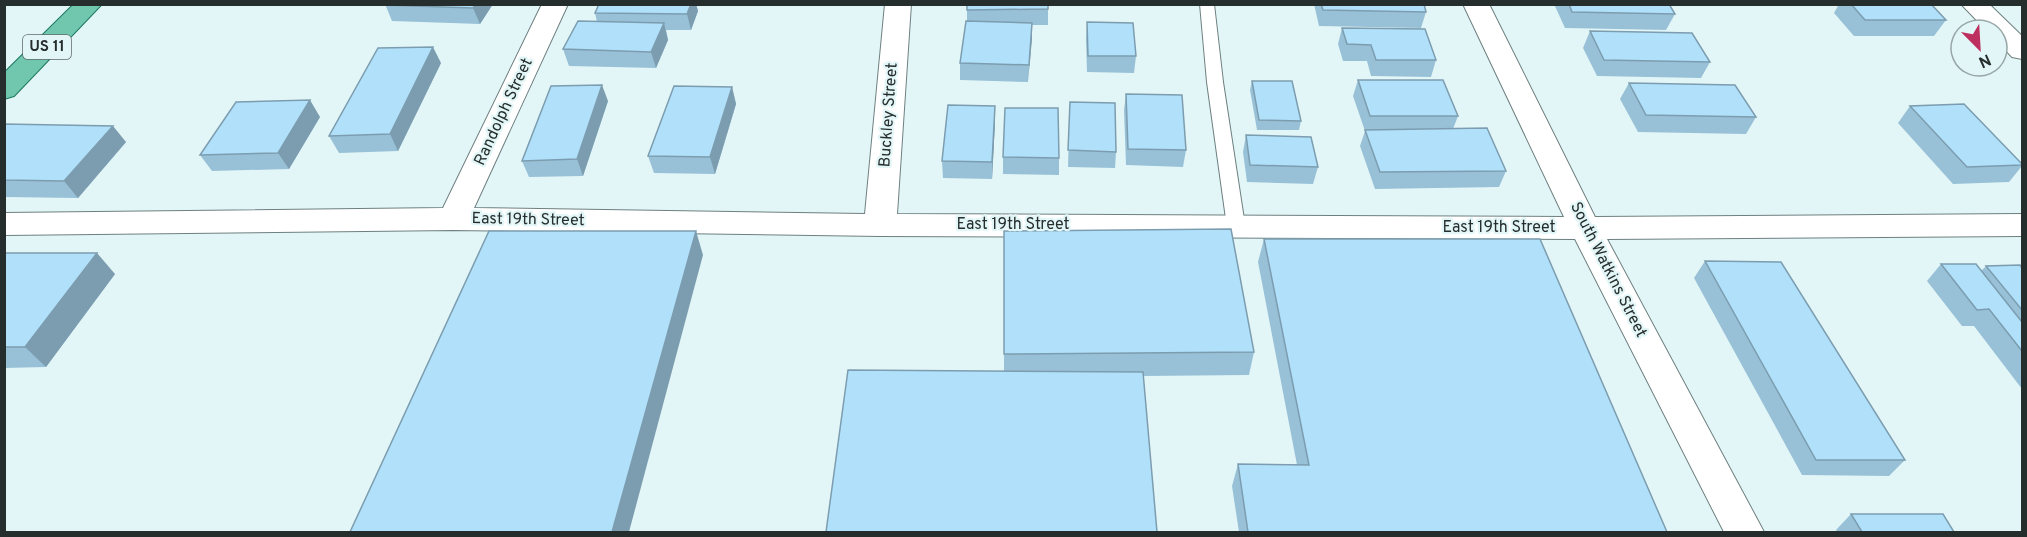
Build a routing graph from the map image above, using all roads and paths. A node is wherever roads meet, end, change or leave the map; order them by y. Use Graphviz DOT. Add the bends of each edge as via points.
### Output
graph roads {
  1 [pos="89,4"];
  2 [pos="555,4"];
  3 [pos="898,4"];
  4 [pos="1207,4"];
  5 [pos="1476,4"];
  6 [pos="1974,4"];
  7 [pos="2018,42"];
  8 [pos="4,90"];
  9 [pos="453,219"];
  10 [pos="4,224"];
  11 [pos="880,225"];
  12 [pos="2022,225"];
  13 [pos="1236,226"];
  14 [pos="1585,228"];
  15 [pos="1744,532"];
  1 -- 8 [label="main road, US 11"];
  2 -- 9 [label="street, Randolph Street"];
  3 -- 11 [label="street, Buckley Street"];
  4 -- 13 [label="lane"];
  5 -- 14 [label="street, South Watkins Street"];
  6 -- 7 [label="street"];
  9 -- 10 [label="street, East 19th Street"];
  9 -- 11 [label="street, East 19th Street"];
  11 -- 13 [label="street, East 19th Street"];
  12 -- 14 [label="street, East 19th Street"];
  13 -- 14 [label="street, East 19th Street"];
  14 -- 15 [label="street, South Watkins Street"];
}
